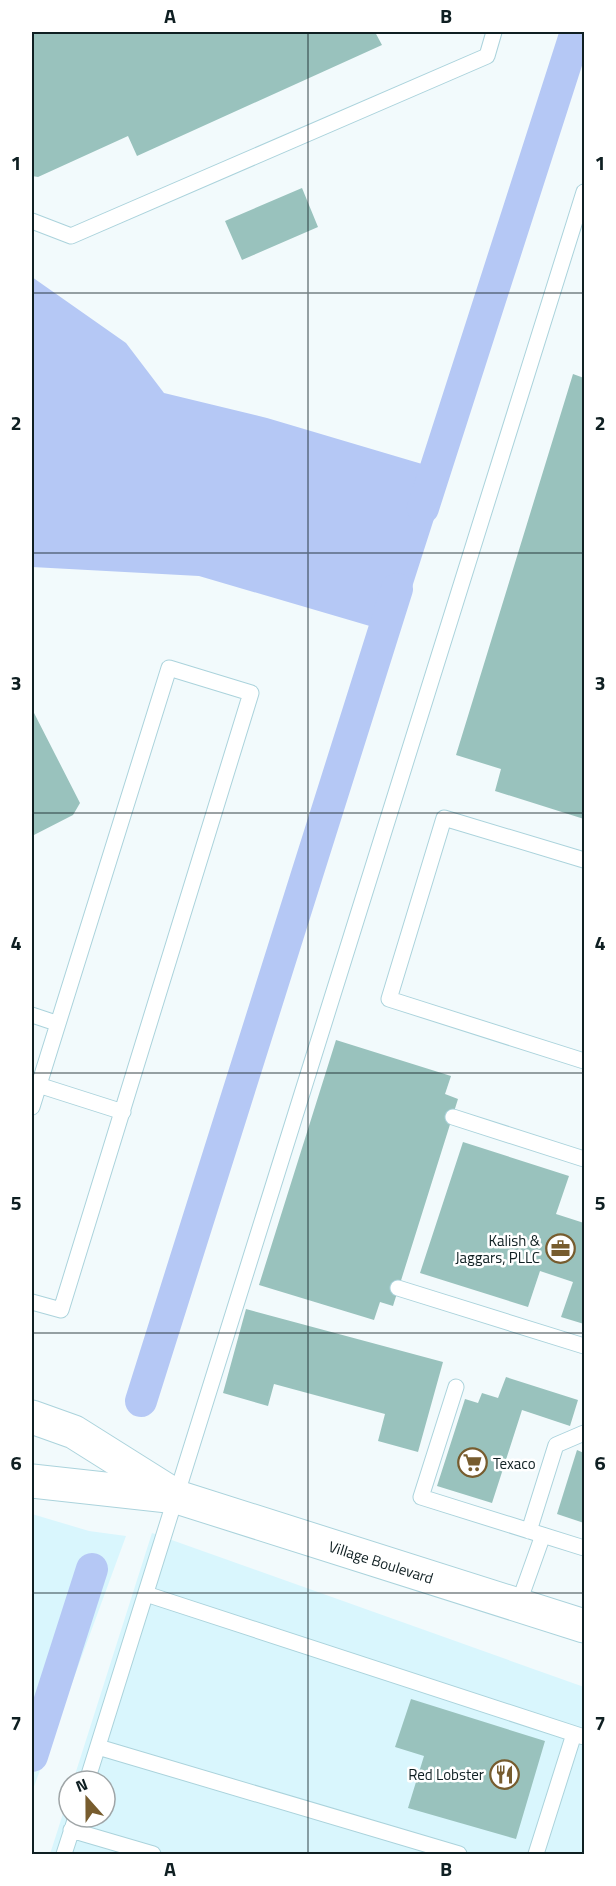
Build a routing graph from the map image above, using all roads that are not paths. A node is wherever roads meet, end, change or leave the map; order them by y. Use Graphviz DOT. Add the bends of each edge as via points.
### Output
graph roads {
  1 [pos="494,32"];
  2 [pos="585,192"];
  3 [pos="32,221"];
  4 [pos="585,860"];
  5 [pos="32,1015"];
  6 [pos="57,1023"];
  7 [pos="585,1061"];
  8 [pos="35,1084"];
  9 [pos="32,1107"];
  10 [pos="123,1112"];
  11 [pos="453,1116"];
  12 [pos="585,1159"];
  13 [pos="398,1288"];
  14 [pos="32,1302"];
  15 [pos="585,1346"];
  16 [pos="456,1387"];
  17 [pos="32,1417"];
  18 [pos="585,1433"];
  19 [pos="32,1481"];
  20 [pos="177,1497"];
  21 [pos="536,1533"];
  22 [pos="585,1548"];
  23 [pos="146,1594"];
  24 [pos="518,1605"];
  25 [pos="585,1626"];
  26 [pos="579,1736"];
  27 [pos="98,1747"];
  28 [pos="91,1769"];
  29 [pos="72,1829"];
  30 [pos="86,1829"];
  31 [pos="64,1854"];
  32 [pos="153,1854"];
  33 [pos="459,1854"];
  34 [pos="536,1854"];
  1 -- 3 [label="lane" via="487,56 71,236"];
  2 -- 20 [label="lane" via="258,1263"];
  4 -- 7 [label="lane" via="444,818 389,999"];
  5 -- 6 [label="lane"];
  6 -- 8 [label="lane"];
  6 -- 10 [label="lane" via="169,669 251,693"];
  8 -- 9 [label="lane"];
  8 -- 10 [label="lane"];
  10 -- 14 [label="lane" via="62,1310"];
  11 -- 12 [label="lane"];
  13 -- 15 [label="lane"];
  16 -- 21 [label="lane" via="421,1497"];
  17 -- 20 [label="street, Village Boulevard" via="74,1431"];
  18 -- 21 [label="lane" via="556,1445"];
  19 -- 20 [label="street, Village Boulevard"];
  20 -- 23 [label="lane"];
  20 -- 24 [label="street, Village Boulevard"];
  21 -- 22 [label="lane"];
  21 -- 24 [label="lane"];
  23 -- 26 [label="lane"];
  23 -- 27 [label="lane"];
  24 -- 25 [label="street, Village Boulevard"];
  26 -- 34 [label="lane"];
  27 -- 28 [label="lane"];
  27 -- 33 [label="lane"];
  29 -- 31 [label="lane"];
  30 -- 32 [label="lane"];
}
